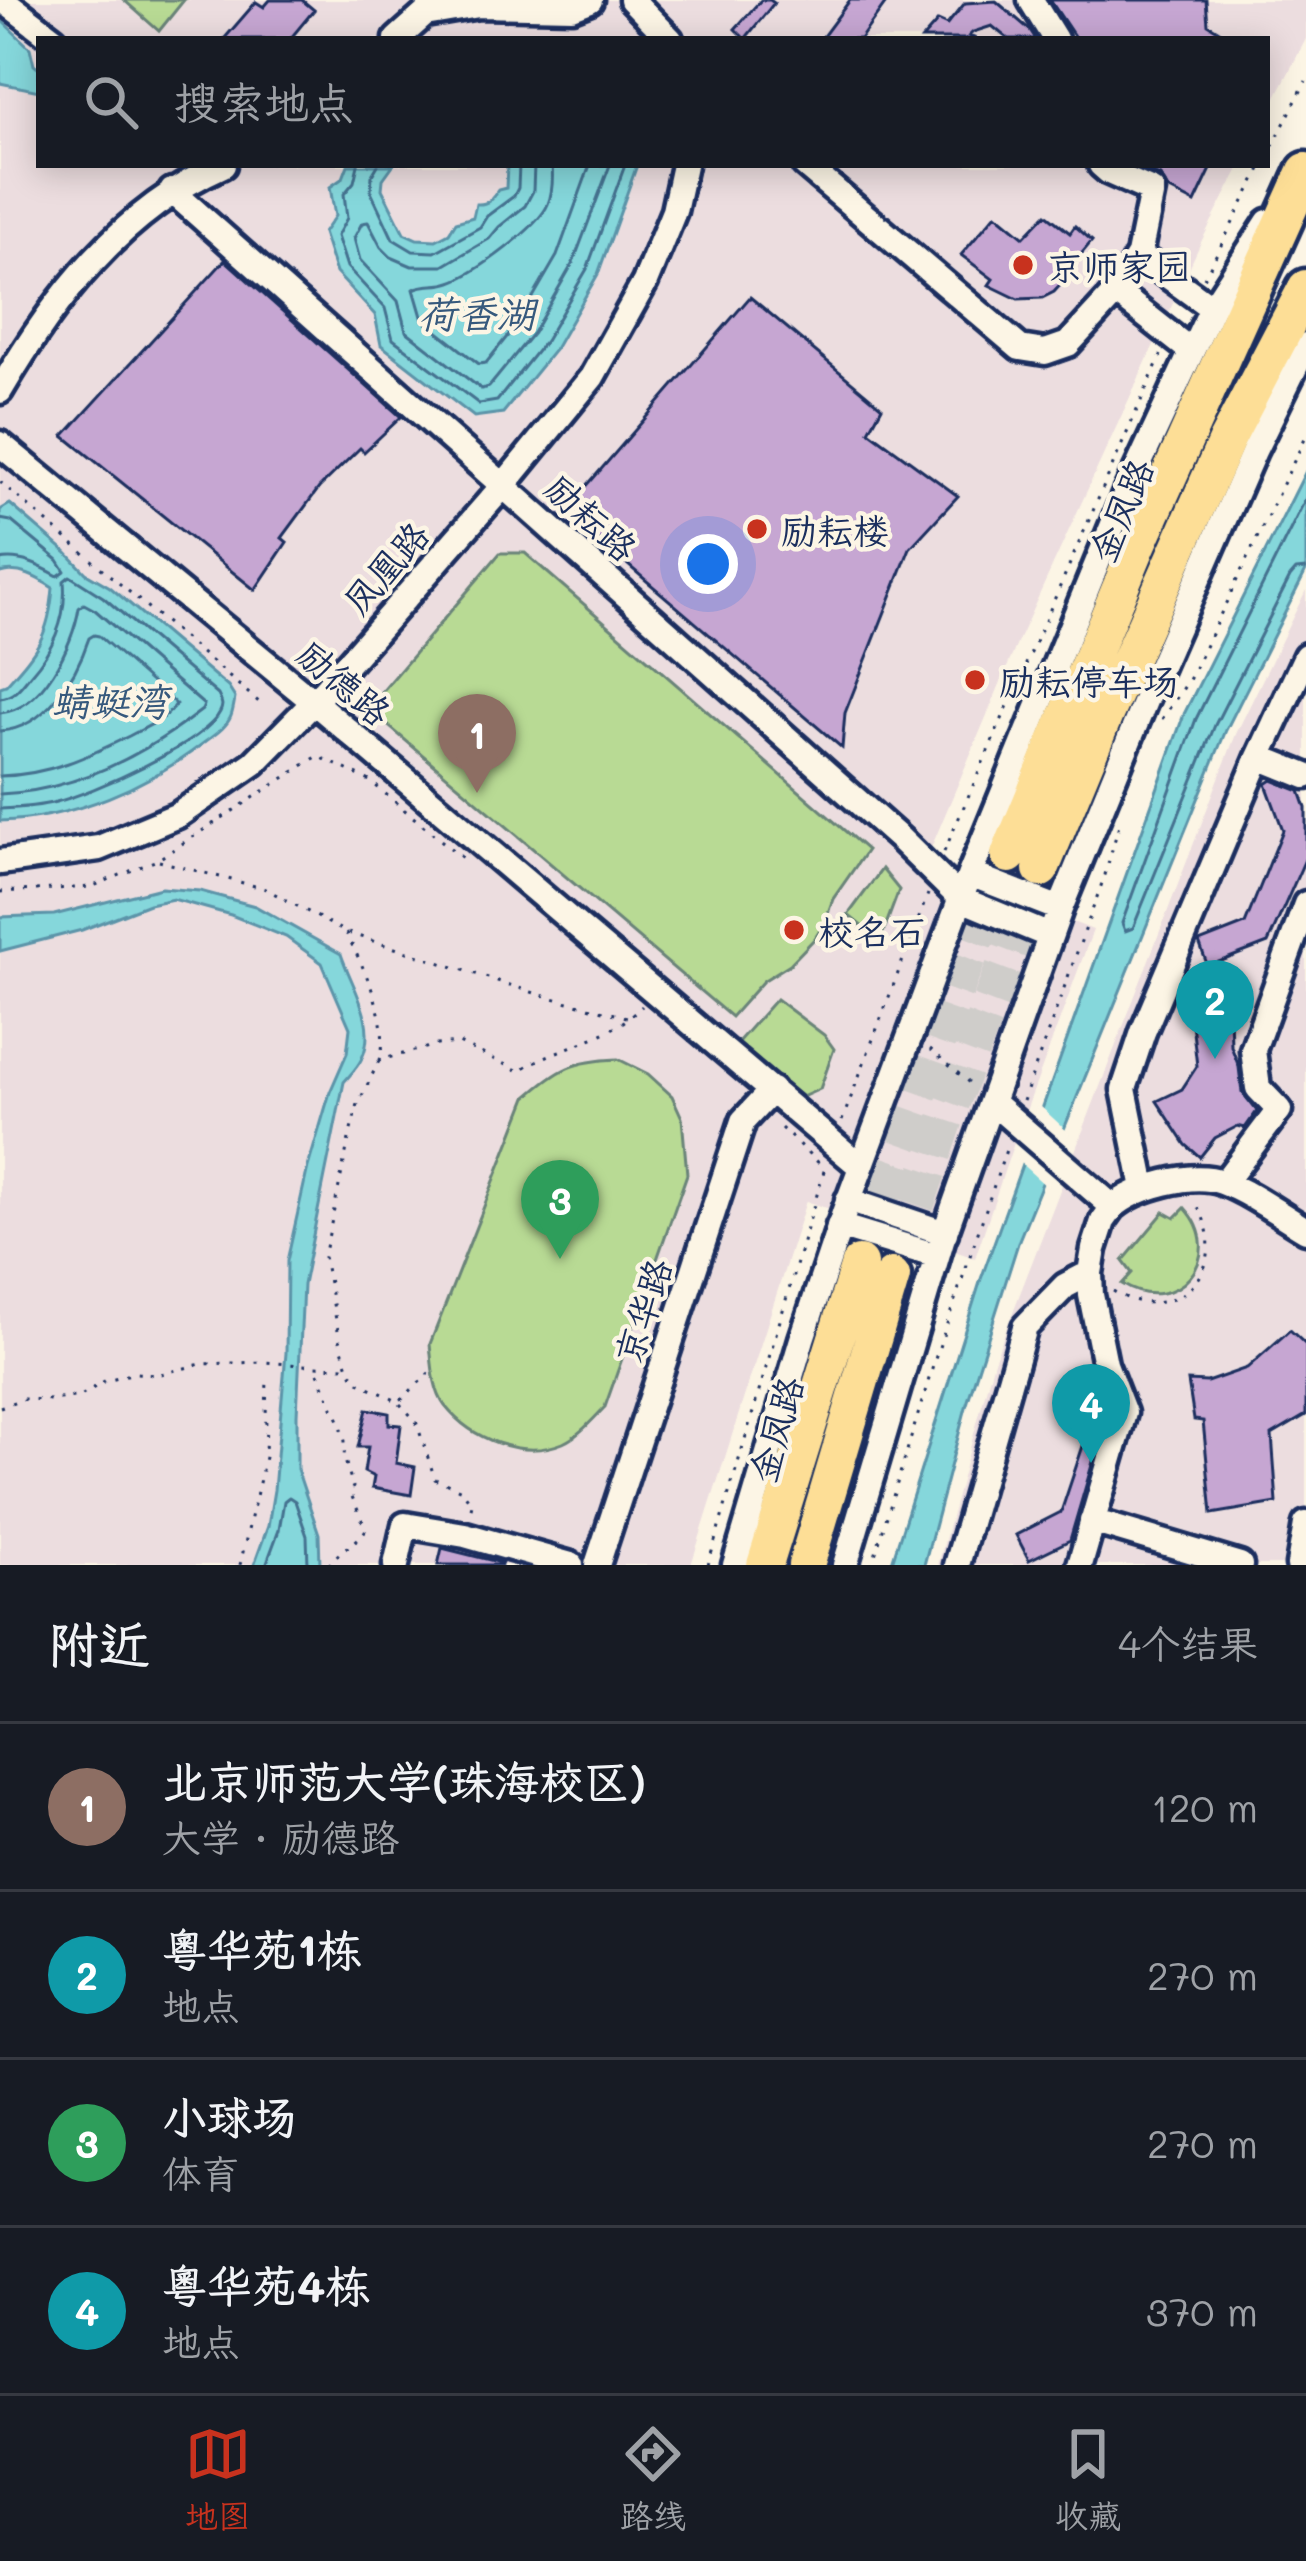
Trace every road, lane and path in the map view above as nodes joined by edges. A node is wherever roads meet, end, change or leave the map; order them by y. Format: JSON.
{"nodes":[{"id":1,"x":3,"y":0,"type":"edge"},
{"id":2,"x":590,"y":0,"type":"edge"},
{"id":3,"x":632,"y":0,"type":"edge"},
{"id":4,"x":1031,"y":0,"type":"edge"},
{"id":5,"x":50,"y":36,"type":"edge"},
{"id":6,"x":400,"y":36,"type":"edge"},
{"id":7,"x":667,"y":36,"type":"edge"},
{"id":8,"x":1053,"y":36,"type":"edge"},
{"id":9,"x":1306,"y":81,"type":"edge"},
{"id":10,"x":1270,"y":151,"type":"edge"},
{"id":11,"x":214,"y":168,"type":"edge"},
{"id":12,"x":683,"y":168,"type":"edge"},
{"id":13,"x":809,"y":168,"type":"edge"},
{"id":14,"x":1104,"y":168,"type":"edge"},
{"id":15,"x":1261,"y":168,"type":"edge"},
{"id":16,"x":1306,"y":168,"type":"edge"},
{"id":17,"x":172,"y":191,"type":"junction"},
{"id":18,"x":1139,"y":255,"type":"junction"},
{"id":19,"x":1210,"y":267,"type":"dead end"},
{"id":20,"x":1306,"y":288,"type":"edge"},
{"id":21,"x":1116,"y":292,"type":"junction"},
{"id":22,"x":1212,"y":308,"type":"junction"},
{"id":23,"x":1306,"y":344,"type":"edge"},
{"id":24,"x":1166,"y":345,"type":"dead end"},
{"id":25,"x":1191,"y":351,"type":"junction"},
{"id":26,"x":0,"y":391,"type":"edge"},
{"id":27,"x":1306,"y":436,"type":"edge"},
{"id":28,"x":0,"y":443,"type":"edge"},
{"id":29,"x":0,"y":482,"type":"edge"},
{"id":30,"x":503,"y":486,"type":"junction"},
{"id":31,"x":1306,"y":656,"type":"edge"},
{"id":32,"x":314,"y":702,"type":"junction"},
{"id":33,"x":260,"y":703,"type":"dead end"},
{"id":34,"x":1154,"y":731,"type":"dead end"},
{"id":35,"x":1259,"y":757,"type":"junction"},
{"id":36,"x":1306,"y":776,"type":"edge"},
{"id":37,"x":1123,"y":810,"type":"dead end"},
{"id":38,"x":157,"y":860,"type":"junction"},
{"id":39,"x":0,"y":862,"type":"edge"},
{"id":40,"x":479,"y":872,"type":"dead end"},
{"id":41,"x":936,"y":872,"type":"junction"},
{"id":42,"x":970,"y":874,"type":"junction"},
{"id":43,"x":0,"y":892,"type":"edge"},
{"id":44,"x":961,"y":899,"type":"junction"},
{"id":45,"x":1306,"y":904,"type":"edge"},
{"id":46,"x":1060,"y":909,"type":"junction"},
{"id":47,"x":345,"y":932,"type":"junction"},
{"id":48,"x":1050,"y":936,"type":"junction"},
{"id":49,"x":911,"y":1032,"type":"junction"},
{"id":50,"x":380,"y":1060,"type":"junction"},
{"id":51,"x":765,"y":1098,"type":"junction"},
{"id":52,"x":992,"y":1102,"type":"junction"},
{"id":53,"x":1018,"y":1125,"type":"junction"},
{"id":54,"x":834,"y":1144,"type":"junction"},
{"id":55,"x":860,"y":1166,"type":"junction"},
{"id":56,"x":824,"y":1168,"type":"junction"},
{"id":57,"x":1175,"y":1182,"type":"junction"},
{"id":58,"x":1224,"y":1183,"type":"junction"},
{"id":59,"x":1144,"y":1187,"type":"junction"},
{"id":60,"x":848,"y":1200,"type":"junction"},
{"id":61,"x":1113,"y":1207,"type":"junction"},
{"id":62,"x":839,"y":1226,"type":"junction"},
{"id":63,"x":1306,"y":1230,"type":"edge"},
{"id":64,"x":941,"y":1245,"type":"junction"},
{"id":65,"x":1090,"y":1273,"type":"junction"},
{"id":66,"x":315,"y":1366,"type":"junction"},
{"id":67,"x":348,"y":1367,"type":"junction"},
{"id":68,"x":432,"y":1370,"type":"dead end"},
{"id":69,"x":267,"y":1377,"type":"dead end"},
{"id":70,"x":399,"y":1402,"type":"junction"},
{"id":71,"x":0,"y":1407,"type":"edge"},
{"id":72,"x":1092,"y":1521,"type":"junction"},
{"id":73,"x":1306,"y":1525,"type":"edge"},
{"id":74,"x":465,"y":1535,"type":"junction"},
{"id":75,"x":240,"y":1565,"type":"edge"},
{"id":76,"x":329,"y":1565,"type":"edge"},
{"id":77,"x":396,"y":1565,"type":"edge"},
{"id":78,"x":572,"y":1565,"type":"edge"},
{"id":79,"x":597,"y":1565,"type":"edge"},
{"id":80,"x":708,"y":1565,"type":"edge"},
{"id":81,"x":735,"y":1565,"type":"edge"},
{"id":82,"x":765,"y":1565,"type":"edge"},
{"id":83,"x":806,"y":1565,"type":"edge"},
{"id":84,"x":845,"y":1565,"type":"edge"},
{"id":85,"x":872,"y":1565,"type":"edge"},
{"id":86,"x":957,"y":1565,"type":"edge"},
{"id":87,"x":1080,"y":1565,"type":"edge"},
{"id":88,"x":1240,"y":1565,"type":"edge"},
{"id":89,"x":1299,"y":1565,"type":"edge"}],
"edges":[{"from":1,"to":5,"type":"street"},
{"from":2,"to":6,"type":"street"},
{"from":3,"to":7,"type":"street"},
{"from":4,"to":8,"type":"street"},
{"from":9,"to":10,"type":"path"},
{"from":11,"to":17,"type":"street"},
{"from":12,"to":30,"type":"street","name":"凤凰路"},
{"from":13,"to":21,"type":"street"},
{"from":14,"to":18,"type":"street"},
{"from":15,"to":19,"type":"path"},
{"from":16,"to":20,"type":"highway","name":"金凤路"},
{"from":16,"to":22,"type":"street","name":"金凤路"},
{"from":17,"to":26,"type":"street"},
{"from":17,"to":30,"type":"street","name":"励耘路"},
{"from":18,"to":21,"type":"street"},
{"from":18,"to":22,"type":"street"},
{"from":21,"to":25,"type":"street"},
{"from":22,"to":25,"type":"street","name":"金凤路"},
{"from":23,"to":46,"type":"street"},
{"from":24,"to":41,"type":"path"},
{"from":25,"to":42,"type":"street","name":"金凤路"},
{"from":27,"to":34,"type":"path"},
{"from":28,"to":32,"type":"street","name":"励德路"},
{"from":29,"to":33,"type":"path"},
{"from":30,"to":32,"type":"street","name":"凤凰路"},
{"from":30,"to":41,"type":"street","name":"励耘路"},
{"from":31,"to":35,"type":"street"},
{"from":32,"to":39,"type":"street","name":"凤凰路"},
{"from":32,"to":51,"type":"street","name":"励德路"},
{"from":35,"to":36,"type":"street"},
{"from":35,"to":59,"type":"street"},
{"from":37,"to":53,"type":"path"},
{"from":38,"to":40,"type":"path"},
{"from":38,"to":43,"type":"path"},
{"from":38,"to":47,"type":"path"},
{"from":41,"to":44,"type":"street","name":"励耘路"},
{"from":41,"to":54,"type":"path"},
{"from":42,"to":44,"type":"street","name":"金凤路"},
{"from":42,"to":46,"type":"street"},
{"from":44,"to":48,"type":"street"},
{"from":44,"to":49,"type":"street","name":"金凤路"},
{"from":45,"to":58,"type":"street"},
{"from":46,"to":48,"type":"street"},
{"from":47,"to":50,"type":"path"},
{"from":47,"to":50,"type":"path"},
{"from":48,"to":52,"type":"street"},
{"from":49,"to":52,"type":"path"},
{"from":49,"to":55,"type":"street","name":"金凤路"},
{"from":50,"to":67,"type":"path"},
{"from":51,"to":54,"type":"street","name":"励德路"},
{"from":51,"to":56,"type":"path"},
{"from":51,"to":79,"type":"street","name":"京华路"},
{"from":52,"to":53,"type":"street"},
{"from":52,"to":64,"type":"street"},
{"from":53,"to":61,"type":"street"},
{"from":53,"to":85,"type":"path"},
{"from":54,"to":55,"type":"street","name":"励德路"},
{"from":54,"to":56,"type":"path"},
{"from":55,"to":60,"type":"street","name":"金凤路"},
{"from":56,"to":80,"type":"path"},
{"from":57,"to":58,"type":"street"},
{"from":57,"to":59,"type":"street"},
{"from":57,"to":65,"type":"path"},
{"from":58,"to":63,"type":"street"},
{"from":59,"to":61,"type":"street"},
{"from":60,"to":62,"type":"street","name":"金凤路"},
{"from":60,"to":64,"type":"street"},
{"from":61,"to":65,"type":"street"},
{"from":62,"to":64,"type":"street"},
{"from":62,"to":81,"type":"street","name":"金凤路"},
{"from":64,"to":84,"type":"street"},
{"from":65,"to":72,"type":"street"},
{"from":65,"to":86,"type":"street"},
{"from":66,"to":67,"type":"path"},
{"from":66,"to":71,"type":"path"},
{"from":66,"to":76,"type":"path"},
{"from":67,"to":70,"type":"path"},
{"from":68,"to":70,"type":"path"},
{"from":69,"to":75,"type":"path"},
{"from":70,"to":74,"type":"path"},
{"from":72,"to":87,"type":"street"},
{"from":72,"to":88,"type":"street"},
{"from":73,"to":89,"type":"street"},
{"from":74,"to":77,"type":"street"},
{"from":74,"to":78,"type":"street"},
{"from":82,"to":83,"type":"highway","name":"金凤路"}]}
